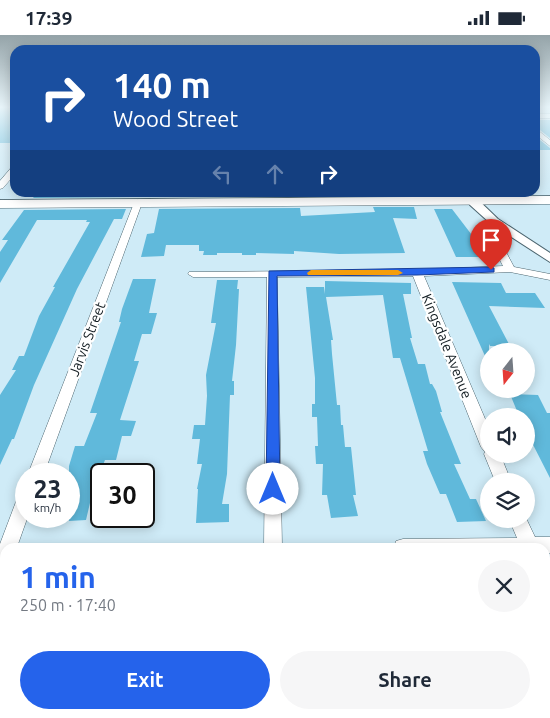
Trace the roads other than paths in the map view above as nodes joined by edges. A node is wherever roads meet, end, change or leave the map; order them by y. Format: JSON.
{"nodes":[{"id":1,"x":10,"y":175,"type":"edge"},
{"id":2,"x":0,"y":186,"type":"edge"},
{"id":3,"x":469,"y":197,"type":"edge"},
{"id":4,"x":550,"y":200,"type":"edge"},
{"id":5,"x":138,"y":203,"type":"junction"},
{"id":6,"x":0,"y":204,"type":"edge"},
{"id":7,"x":494,"y":221,"type":"junction"},
{"id":8,"x":550,"y":257,"type":"edge"},
{"id":9,"x":510,"y":269,"type":"junction"},
{"id":10,"x":272,"y":273,"type":"junction"},
{"id":11,"x":417,"y":273,"type":"junction"},
{"id":12,"x":193,"y":274,"type":"dead end"},
{"id":13,"x":550,"y":277,"type":"edge"},
{"id":14,"x":480,"y":425,"type":"edge"},
{"id":15,"x":40,"y":463,"type":"edge"},
{"id":16,"x":15,"y":528,"type":"edge"},
{"id":17,"x":522,"y":528,"type":"edge"},
{"id":18,"x":9,"y":543,"type":"edge"},
{"id":19,"x":273,"y":543,"type":"edge"},
{"id":20,"x":529,"y":543,"type":"edge"}],
"edges":[{"from":1,"to":2,"type":"street"},
{"from":3,"to":4,"type":"main road"},
{"from":3,"to":5,"type":"main road"},
{"from":3,"to":7,"type":"street"},
{"from":5,"to":6,"type":"main road"},
{"from":5,"to":15,"type":"street","name":"Jarvis Street"},
{"from":7,"to":8,"type":"street"},
{"from":7,"to":9,"type":"street"},
{"from":9,"to":11,"type":"street"},
{"from":9,"to":13,"type":"street"},
{"from":10,"to":11,"type":"street"},
{"from":10,"to":12,"type":"street"},
{"from":10,"to":19,"type":"street"},
{"from":11,"to":14,"type":"street","name":"Kingsdale Avenue"},
{"from":16,"to":18,"type":"street"},
{"from":17,"to":20,"type":"street"}]}
